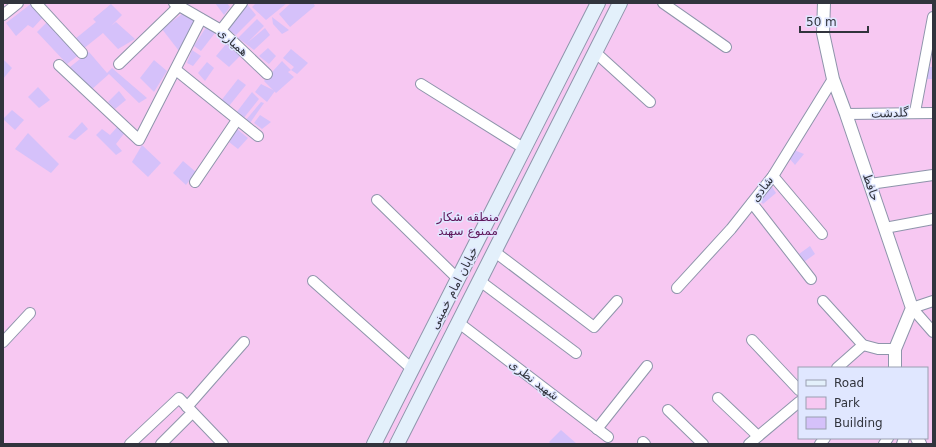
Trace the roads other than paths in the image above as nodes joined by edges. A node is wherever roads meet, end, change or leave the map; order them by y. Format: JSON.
{"nodes":[{"id":1,"x":18,"y":3,"type":"edge"},
{"id":2,"x":36,"y":3,"type":"edge"},
{"id":3,"x":242,"y":3,"type":"edge"},
{"id":4,"x":598,"y":3,"type":"edge"},
{"id":5,"x":620,"y":3,"type":"edge"},
{"id":6,"x":663,"y":3,"type":"edge"},
{"id":7,"x":824,"y":3,"type":"edge"},
{"id":8,"x":177,"y":4,"type":"edge"},
{"id":9,"x":3,"y":15,"type":"edge"},
{"id":10,"x":933,"y":17,"type":"edge"},
{"id":11,"x":201,"y":19,"type":"junction"},
{"id":12,"x":221,"y":30,"type":"junction"},
{"id":13,"x":726,"y":47,"type":"dead end"},
{"id":14,"x":595,"y":52,"type":"junction"},
{"id":15,"x":82,"y":53,"type":"dead end"},
{"id":16,"x":119,"y":64,"type":"dead end"},
{"id":17,"x":58,"y":65,"type":"dead end"},
{"id":18,"x":176,"y":70,"type":"junction"},
{"id":19,"x":267,"y":74,"type":"dead end"},
{"id":20,"x":833,"y":80,"type":"junction"},
{"id":21,"x":420,"y":84,"type":"dead end"},
{"id":22,"x":650,"y":102,"type":"dead end"},
{"id":23,"x":915,"y":112,"type":"junction"},
{"id":24,"x":933,"y":112,"type":"edge"},
{"id":25,"x":846,"y":114,"type":"junction"},
{"id":26,"x":237,"y":120,"type":"junction"},
{"id":27,"x":258,"y":136,"type":"dead end"},
{"id":28,"x":525,"y":148,"type":"junction"},
{"id":29,"x":933,"y":175,"type":"edge"},
{"id":30,"x":772,"y":176,"type":"junction"},
{"id":31,"x":195,"y":182,"type":"dead end"},
{"id":32,"x":870,"y":184,"type":"junction"},
{"id":33,"x":377,"y":200,"type":"dead end"},
{"id":34,"x":752,"y":203,"type":"junction"},
{"id":35,"x":933,"y":219,"type":"edge"},
{"id":36,"x":885,"y":228,"type":"junction"},
{"id":37,"x":822,"y":234,"type":"dead end"},
{"id":38,"x":495,"y":252,"type":"junction"},
{"id":39,"x":458,"y":279,"type":"junction"},
{"id":40,"x":811,"y":279,"type":"dead end"},
{"id":41,"x":313,"y":281,"type":"dead end"},
{"id":42,"x":480,"y":281,"type":"junction"},
{"id":43,"x":677,"y":288,"type":"dead end"},
{"id":44,"x":933,"y":300,"type":"edge"},
{"id":45,"x":617,"y":301,"type":"dead end"},
{"id":46,"x":823,"y":301,"type":"dead end"},
{"id":47,"x":912,"y":308,"type":"junction"},
{"id":48,"x":30,"y":314,"type":"dead end"},
{"id":49,"x":459,"y":323,"type":"junction"},
{"id":50,"x":933,"y":332,"type":"edge"},
{"id":51,"x":752,"y":340,"type":"dead end"},
{"id":52,"x":3,"y":342,"type":"edge"},
{"id":53,"x":244,"y":342,"type":"dead end"},
{"id":54,"x":863,"y":345,"type":"junction"},
{"id":55,"x":895,"y":349,"type":"junction"},
{"id":56,"x":576,"y":353,"type":"dead end"},
{"id":57,"x":647,"y":366,"type":"dead end"},
{"id":58,"x":838,"y":367,"type":"edge"},
{"id":59,"x":895,"y":367,"type":"edge"},
{"id":60,"x":412,"y":369,"type":"junction"},
{"id":61,"x":798,"y":389,"type":"edge"},
{"id":62,"x":718,"y":398,"type":"dead end"},
{"id":63,"x":798,"y":403,"type":"edge"},
{"id":64,"x":190,"y":410,"type":"junction"},
{"id":65,"x":668,"y":410,"type":"dead end"},
{"id":66,"x":597,"y":429,"type":"junction"},
{"id":67,"x":758,"y":436,"type":"junction"},
{"id":68,"x":608,"y":438,"type":"dead end"},
{"id":69,"x":130,"y":444,"type":"edge"},
{"id":70,"x":160,"y":444,"type":"edge"},
{"id":71,"x":223,"y":444,"type":"edge"},
{"id":72,"x":374,"y":444,"type":"edge"},
{"id":73,"x":397,"y":444,"type":"edge"},
{"id":74,"x":703,"y":444,"type":"edge"},
{"id":75,"x":749,"y":444,"type":"edge"}],
"edges":[{"from":1,"to":9,"type":"street"},
{"from":2,"to":15,"type":"street"},
{"from":3,"to":12,"type":"street"},
{"from":4,"to":28,"type":"main road","name":"خیابان امام خمینی"},
{"from":5,"to":14,"type":"main road","name":"خیابان امام خمینی"},
{"from":6,"to":13,"type":"street"},
{"from":7,"to":20,"type":"street","name":"حافظ"},
{"from":8,"to":11,"type":"street","name":"همیاری"},
{"from":8,"to":16,"type":"street"},
{"from":10,"to":23,"type":"street"},
{"from":11,"to":12,"type":"street","name":"همیاری"},
{"from":11,"to":18,"type":"street"},
{"from":12,"to":19,"type":"street","name":"همیاری"},
{"from":14,"to":22,"type":"street"},
{"from":14,"to":38,"type":"main road","name":"خیابان امام خمینی"},
{"from":17,"to":18,"type":"street"},
{"from":18,"to":26,"type":"street"},
{"from":20,"to":25,"type":"street","name":"حافظ"},
{"from":20,"to":30,"type":"street","name":"شادی"},
{"from":21,"to":28,"type":"street"},
{"from":23,"to":24,"type":"street","name":"گلدشت"},
{"from":23,"to":25,"type":"street","name":"گلدشت"},
{"from":25,"to":32,"type":"street","name":"حافظ"},
{"from":26,"to":27,"type":"street"},
{"from":26,"to":31,"type":"street"},
{"from":28,"to":39,"type":"main road","name":"خیابان امام خمینی"},
{"from":29,"to":32,"type":"street"},
{"from":30,"to":34,"type":"street","name":"شادی"},
{"from":30,"to":37,"type":"street"},
{"from":32,"to":36,"type":"street","name":"حافظ"},
{"from":33,"to":39,"type":"street"},
{"from":34,"to":40,"type":"street"},
{"from":34,"to":43,"type":"street","name":"شادی"},
{"from":35,"to":36,"type":"street"},
{"from":36,"to":47,"type":"street","name":"حافظ"},
{"from":38,"to":42,"type":"main road","name":"خیابان امام خمینی"},
{"from":38,"to":45,"type":"street"},
{"from":39,"to":60,"type":"main road","name":"خیابان امام خمینی"},
{"from":41,"to":60,"type":"street"},
{"from":42,"to":49,"type":"main road","name":"خیابان امام خمینی"},
{"from":42,"to":56,"type":"street"},
{"from":44,"to":47,"type":"street"},
{"from":46,"to":54,"type":"street"},
{"from":47,"to":50,"type":"street"},
{"from":47,"to":55,"type":"street"},
{"from":48,"to":52,"type":"street"},
{"from":49,"to":66,"type":"street","name":"شهید نظری"},
{"from":49,"to":73,"type":"main road","name":"خیابان امام خمینی"},
{"from":51,"to":61,"type":"street"},
{"from":53,"to":64,"type":"street"},
{"from":54,"to":55,"type":"street"},
{"from":54,"to":58,"type":"street"},
{"from":55,"to":59,"type":"street"},
{"from":57,"to":66,"type":"street"},
{"from":60,"to":72,"type":"main road","name":"خیابان امام خمینی"},
{"from":62,"to":67,"type":"street"},
{"from":63,"to":67,"type":"street"},
{"from":64,"to":69,"type":"street"},
{"from":64,"to":70,"type":"street"},
{"from":64,"to":71,"type":"street"},
{"from":65,"to":74,"type":"street"},
{"from":66,"to":68,"type":"street","name":"شهید نظری"},
{"from":67,"to":75,"type":"street"}]}
